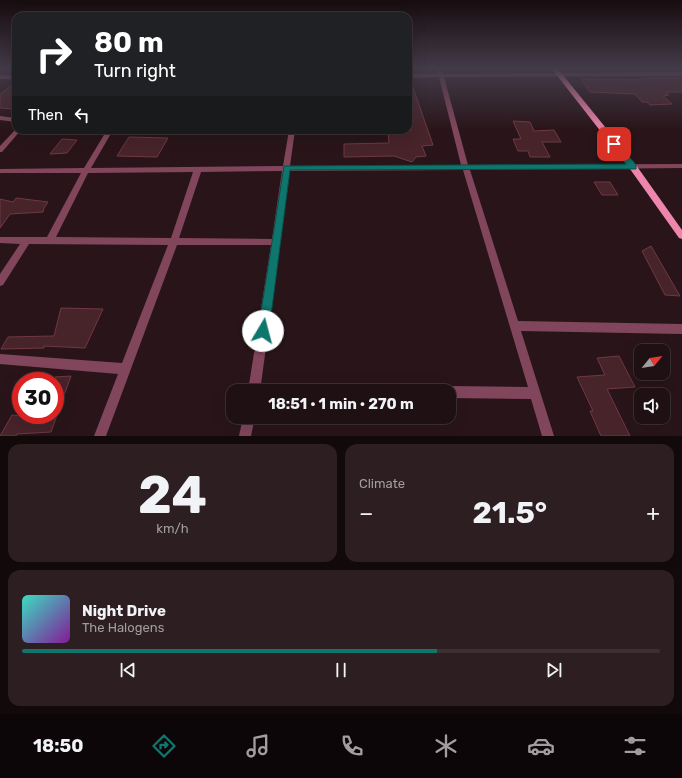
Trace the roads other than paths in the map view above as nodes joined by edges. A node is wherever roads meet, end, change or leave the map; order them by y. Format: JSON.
{"nodes":[{"id":1,"x":445,"y":89,"type":"edge"},
{"id":2,"x":572,"y":89,"type":"edge"},
{"id":3,"x":0,"y":118,"type":"edge"},
{"id":4,"x":12,"y":120,"type":"edge"},
{"id":5,"x":14,"y":134,"type":"edge"},
{"id":6,"x":108,"y":134,"type":"edge"},
{"id":7,"x":291,"y":134,"type":"edge"},
{"id":8,"x":0,"y":150,"type":"edge"},
{"id":9,"x":465,"y":166,"type":"junction"},
{"id":10,"x":682,"y":166,"type":"edge"},
{"id":11,"x":633,"y":167,"type":"junction"},
{"id":12,"x":287,"y":168,"type":"junction"},
{"id":13,"x":198,"y":169,"type":"junction"},
{"id":14,"x":0,"y":170,"type":"edge"},
{"id":15,"x":86,"y":170,"type":"junction"},
{"id":16,"x":682,"y":236,"type":"edge"},
{"id":17,"x":0,"y":240,"type":"edge"},
{"id":18,"x":27,"y":240,"type":"junction"},
{"id":19,"x":50,"y":240,"type":"junction"},
{"id":20,"x":174,"y":241,"type":"junction"},
{"id":21,"x":276,"y":242,"type":"junction"},
{"id":22,"x":0,"y":282,"type":"edge"},
{"id":23,"x":514,"y":326,"type":"junction"},
{"id":24,"x":682,"y":329,"type":"edge"},
{"id":25,"x":0,"y":359,"type":"edge"},
{"id":26,"x":126,"y":369,"type":"junction"},
{"id":27,"x":256,"y":384,"type":"edge"},
{"id":28,"x":456,"y":392,"type":"edge"},
{"id":29,"x":535,"y":393,"type":"junction"},
{"id":30,"x":248,"y":424,"type":"edge"},
{"id":31,"x":100,"y":436,"type":"edge"},
{"id":32,"x":246,"y":436,"type":"edge"},
{"id":33,"x":548,"y":436,"type":"edge"}],
"edges":[{"from":1,"to":9,"type":"street"},
{"from":2,"to":11,"type":"street"},
{"from":3,"to":4,"type":"street"},
{"from":5,"to":8,"type":"street"},
{"from":6,"to":15,"type":"street"},
{"from":7,"to":12,"type":"street"},
{"from":9,"to":11,"type":"street"},
{"from":9,"to":12,"type":"street"},
{"from":9,"to":23,"type":"street"},
{"from":10,"to":11,"type":"street"},
{"from":11,"to":16,"type":"street"},
{"from":12,"to":13,"type":"street"},
{"from":12,"to":21,"type":"street"},
{"from":13,"to":15,"type":"street"},
{"from":13,"to":20,"type":"street"},
{"from":14,"to":15,"type":"street"},
{"from":15,"to":19,"type":"street"},
{"from":17,"to":18,"type":"street"},
{"from":18,"to":19,"type":"street"},
{"from":18,"to":22,"type":"street"},
{"from":19,"to":20,"type":"street"},
{"from":20,"to":21,"type":"street"},
{"from":20,"to":26,"type":"street"},
{"from":21,"to":27,"type":"street"},
{"from":23,"to":24,"type":"street"},
{"from":23,"to":29,"type":"street"},
{"from":25,"to":26,"type":"street"},
{"from":26,"to":31,"type":"street"},
{"from":28,"to":29,"type":"street"},
{"from":29,"to":33,"type":"street"},
{"from":30,"to":32,"type":"street"}]}
